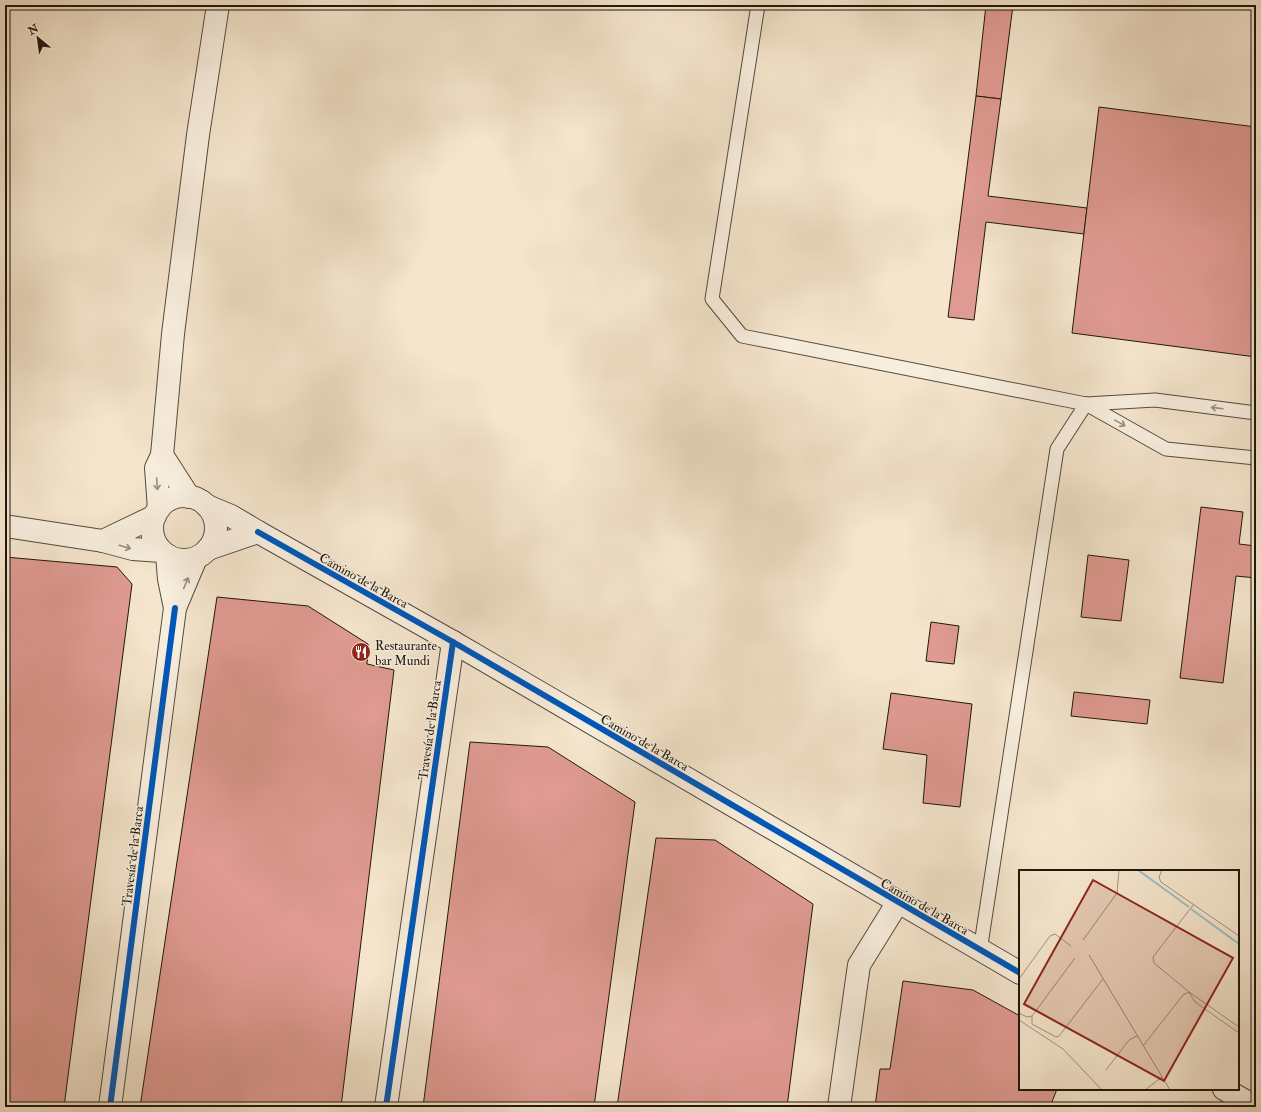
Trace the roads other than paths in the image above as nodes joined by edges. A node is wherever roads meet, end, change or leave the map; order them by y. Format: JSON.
{"nodes":[{"id":1,"x":218,"y":5,"type":"edge"},
{"id":2,"x":758,"y":5,"type":"edge"},
{"id":3,"x":1086,"y":404,"type":"junction"},
{"id":4,"x":1256,"y":413,"type":"edge"},
{"id":5,"x":162,"y":455,"type":"junction"},
{"id":6,"x":1256,"y":458,"type":"edge"},
{"id":7,"x":198,"y":501,"type":"junction"},
{"id":8,"x":157,"y":512,"type":"junction"},
{"id":9,"x":5,"y":526,"type":"edge"},
{"id":10,"x":258,"y":532,"type":"junction"},
{"id":11,"x":103,"y":541,"type":"junction"},
{"id":12,"x":164,"y":553,"type":"junction"},
{"id":13,"x":202,"y":553,"type":"junction"},
{"id":14,"x":175,"y":608,"type":"junction"},
{"id":15,"x":453,"y":642,"type":"junction"},
{"id":16,"x":898,"y":902,"type":"junction"},
{"id":17,"x":980,"y":951,"type":"junction"},
{"id":18,"x":1019,"y":972,"type":"edge"},
{"id":19,"x":1226,"y":1096,"type":"edge"},
{"id":20,"x":110,"y":1107,"type":"edge"},
{"id":21,"x":386,"y":1107,"type":"edge"},
{"id":22,"x":839,"y":1107,"type":"edge"},
{"id":23,"x":1256,"y":1107,"type":"edge"}],
"edges":[{"from":1,"to":5,"type":"street"},
{"from":2,"to":3,"type":"lane"},
{"from":4,"to":3,"type":"lane","one_way":true},
{"from":3,"to":6,"type":"lane","one_way":true},
{"from":3,"to":17,"type":"lane"},
{"from":5,"to":7,"type":"street"},
{"from":5,"to":8,"type":"street","one_way":true},
{"from":7,"to":8,"type":"street"},
{"from":7,"to":10,"type":"street","name":"Camino de la Barca"},
{"from":7,"to":13,"type":"street"},
{"from":8,"to":11,"type":"street"},
{"from":8,"to":12,"type":"street"},
{"from":9,"to":11,"type":"street"},
{"from":10,"to":13,"type":"street"},
{"from":10,"to":15,"type":"street","name":"Camino de la Barca"},
{"from":11,"to":12,"type":"street","one_way":true},
{"from":12,"to":13,"type":"street"},
{"from":12,"to":14,"type":"street"},
{"from":14,"to":13,"type":"street","one_way":true},
{"from":14,"to":20,"type":"street","name":"Travesía de la Barca"},
{"from":15,"to":16,"type":"street","name":"Camino de la Barca"},
{"from":15,"to":21,"type":"street","name":"Travesía de la Barca"},
{"from":16,"to":17,"type":"street","name":"Camino de la Barca"},
{"from":16,"to":22,"type":"street"},
{"from":17,"to":18,"type":"street","name":"Camino de la Barca"},
{"from":19,"to":23,"type":"street"}]}
